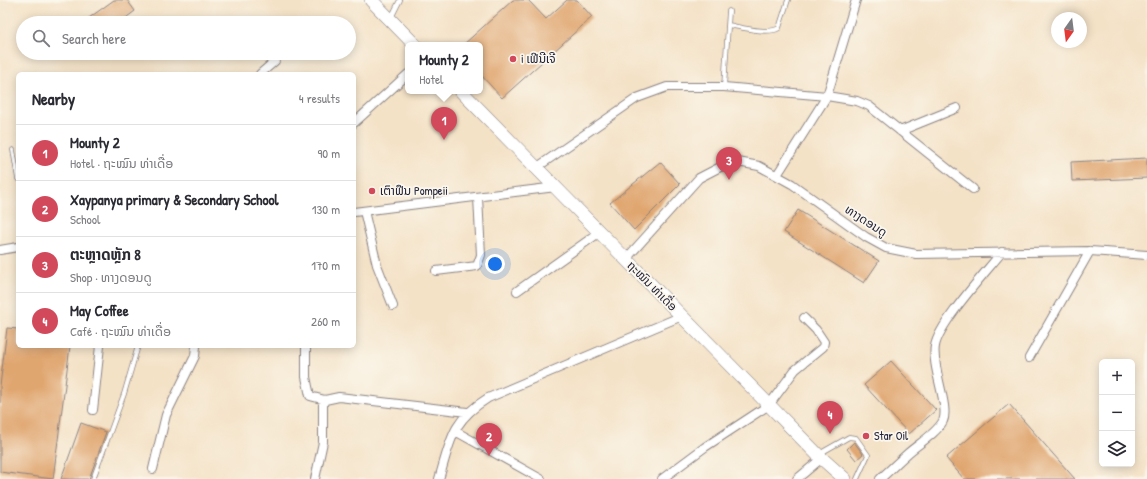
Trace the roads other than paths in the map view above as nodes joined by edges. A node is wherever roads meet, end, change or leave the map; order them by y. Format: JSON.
{"nodes":[{"id":1,"x":371,"y":0,"type":"edge"},
{"id":2,"x":400,"y":0,"type":"edge"},
{"id":3,"x":788,"y":0,"type":"edge"},
{"id":4,"x":856,"y":0,"type":"edge"},
{"id":5,"x":729,"y":11,"type":"dead end"},
{"id":6,"x":390,"y":20,"type":"junction"},
{"id":7,"x":728,"y":25,"type":"junction"},
{"id":8,"x":412,"y":42,"type":"edge"},
{"id":9,"x":275,"y":61,"type":"dead end"},
{"id":10,"x":262,"y":72,"type":"edge"},
{"id":11,"x":405,"y":77,"type":"edge"},
{"id":12,"x":724,"y":87,"type":"junction"},
{"id":13,"x":463,"y":94,"type":"edge"},
{"id":14,"x":827,"y":96,"type":"junction"},
{"id":15,"x":957,"y":108,"type":"dead end"},
{"id":16,"x":356,"y":120,"type":"edge"},
{"id":17,"x":900,"y":131,"type":"junction"},
{"id":18,"x":13,"y":150,"type":"dead end"},
{"id":19,"x":16,"y":167,"type":"edge"},
{"id":20,"x":536,"y":168,"type":"junction"},
{"id":21,"x":777,"y":176,"type":"junction"},
{"id":22,"x":556,"y":187,"type":"junction"},
{"id":23,"x":973,"y":189,"type":"dead end"},
{"id":24,"x":478,"y":197,"type":"junction"},
{"id":25,"x":364,"y":211,"type":"junction"},
{"id":26,"x":356,"y":212,"type":"edge"},
{"id":27,"x":600,"y":232,"type":"junction"},
{"id":28,"x":16,"y":247,"type":"edge"},
{"id":29,"x":0,"y":250,"type":"edge"},
{"id":30,"x":1090,"y":251,"type":"junction"},
{"id":31,"x":1002,"y":252,"type":"junction"},
{"id":32,"x":1147,"y":255,"type":"edge"},
{"id":33,"x":626,"y":259,"type":"junction"},
{"id":34,"x":436,"y":271,"type":"dead end"},
{"id":35,"x":518,"y":291,"type":"dead end"},
{"id":36,"x":393,"y":306,"type":"dead end"},
{"id":37,"x":682,"y":316,"type":"junction"},
{"id":38,"x":804,"y":318,"type":"dead end"},
{"id":39,"x":100,"y":348,"type":"edge"},
{"id":40,"x":137,"y":348,"type":"edge"},
{"id":41,"x":196,"y":348,"type":"edge"},
{"id":42,"x":306,"y":348,"type":"edge"},
{"id":43,"x":1029,"y":358,"type":"dead end"},
{"id":44,"x":325,"y":400,"type":"junction"},
{"id":45,"x":769,"y":405,"type":"junction"},
{"id":46,"x":93,"y":410,"type":"dead end"},
{"id":47,"x":468,"y":412,"type":"junction"},
{"id":48,"x":455,"y":431,"type":"junction"},
{"id":49,"x":820,"y":456,"type":"junction"},
{"id":50,"x":153,"y":469,"type":"dead end"},
{"id":51,"x":93,"y":479,"type":"edge"},
{"id":52,"x":314,"y":479,"type":"edge"},
{"id":53,"x":439,"y":479,"type":"edge"},
{"id":54,"x":541,"y":479,"type":"edge"},
{"id":55,"x":662,"y":479,"type":"edge"},
{"id":56,"x":797,"y":479,"type":"edge"},
{"id":57,"x":845,"y":479,"type":"edge"},
{"id":58,"x":857,"y":479,"type":"edge"},
{"id":59,"x":880,"y":479,"type":"edge"}],
"edges":[{"from":1,"to":6,"type":"main road"},
{"from":2,"to":6,"type":"lane"},
{"from":3,"to":7,"type":"lane"},
{"from":4,"to":14,"type":"street"},
{"from":5,"to":7,"type":"lane"},
{"from":6,"to":8,"type":"main road"},
{"from":7,"to":12,"type":"lane"},
{"from":9,"to":10,"type":"street"},
{"from":11,"to":16,"type":"street"},
{"from":12,"to":14,"type":"street"},
{"from":12,"to":20,"type":"street"},
{"from":13,"to":20,"type":"main road","name":"ຖະໝົນ ທ່າເດື່ອ"},
{"from":14,"to":17,"type":"street"},
{"from":14,"to":21,"type":"street"},
{"from":15,"to":17,"type":"street"},
{"from":17,"to":23,"type":"street"},
{"from":18,"to":19,"type":"lane"},
{"from":20,"to":22,"type":"main road","name":"ຖະໝົນ ທ່າເດື່ອ"},
{"from":21,"to":31,"type":"street","name":"ທາງດອນດູ"},
{"from":21,"to":33,"type":"street","name":"ທາງດອນດູ"},
{"from":22,"to":24,"type":"street"},
{"from":22,"to":27,"type":"main road","name":"ຖະໝົນ ທ່າເດື່ອ"},
{"from":24,"to":25,"type":"street"},
{"from":24,"to":34,"type":"street"},
{"from":25,"to":26,"type":"street"},
{"from":25,"to":36,"type":"street"},
{"from":27,"to":33,"type":"main road","name":"ຖະໝົນ ທ່າເດື່ອ"},
{"from":27,"to":35,"type":"street"},
{"from":28,"to":29,"type":"street"},
{"from":30,"to":31,"type":"street","name":"ທາງດອນດູ"},
{"from":30,"to":32,"type":"street","name":"ທາງດອນດູ"},
{"from":30,"to":43,"type":"street"},
{"from":31,"to":59,"type":"street"},
{"from":33,"to":37,"type":"main road","name":"ຖະໝົນ ທ່າເດື່ອ"},
{"from":37,"to":45,"type":"main road","name":"ຖະໝົນ ທ່າເດື່ອ"},
{"from":37,"to":47,"type":"street"},
{"from":38,"to":45,"type":"street"},
{"from":39,"to":46,"type":"street"},
{"from":40,"to":51,"type":"lane"},
{"from":41,"to":50,"type":"street"},
{"from":42,"to":44,"type":"street"},
{"from":44,"to":47,"type":"street"},
{"from":44,"to":52,"type":"street"},
{"from":45,"to":49,"type":"main road","name":"ຖະໝົນ ທ່າເດື່ອ"},
{"from":45,"to":55,"type":"street"},
{"from":47,"to":48,"type":"street"},
{"from":48,"to":53,"type":"street"},
{"from":48,"to":54,"type":"street"},
{"from":49,"to":56,"type":"street"},
{"from":49,"to":57,"type":"main road","name":"ຖະໝົນ ທ່າເດື່ອ"},
{"from":49,"to":58,"type":"lane"}]}
